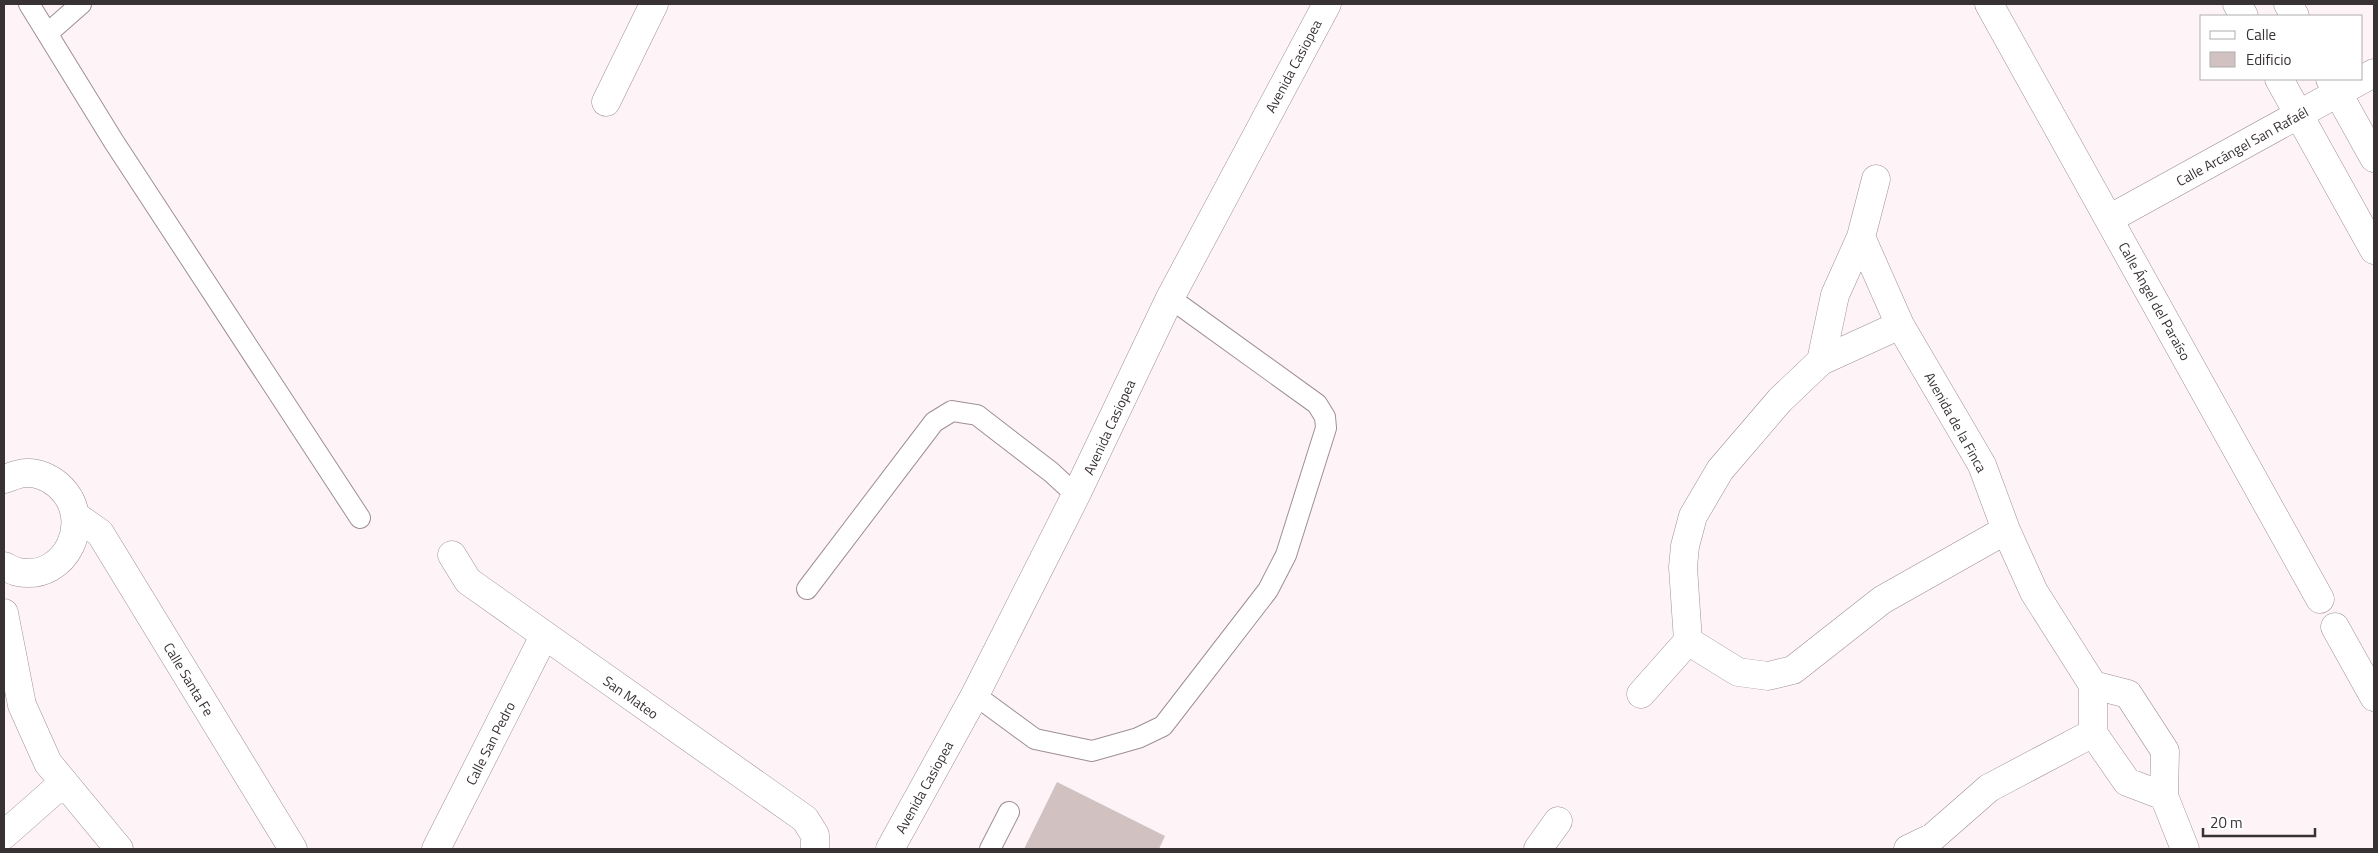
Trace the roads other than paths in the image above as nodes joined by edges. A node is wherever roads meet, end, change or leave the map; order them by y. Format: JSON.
{"nodes":[{"id":1,"x":29,"y":4,"type":"edge"},
{"id":2,"x":81,"y":4,"type":"edge"},
{"id":3,"x":654,"y":4,"type":"edge"},
{"id":4,"x":1327,"y":4,"type":"edge"},
{"id":5,"x":1990,"y":4,"type":"edge"},
{"id":6,"x":2237,"y":4,"type":"edge"},
{"id":7,"x":2288,"y":4,"type":"edge"},
{"id":8,"x":2243,"y":15,"type":"edge"},
{"id":9,"x":2294,"y":15,"type":"edge"},
{"id":10,"x":48,"y":33,"type":"junction"},
{"id":11,"x":2280,"y":80,"type":"edge"},
{"id":12,"x":2352,"y":80,"type":"edge"},
{"id":13,"x":2334,"y":86,"type":"edge"},
{"id":14,"x":606,"y":102,"type":"dead end"},
{"id":15,"x":2299,"y":115,"type":"junction"},
{"id":16,"x":2374,"y":158,"type":"edge"},
{"id":17,"x":1876,"y":180,"type":"dead end"},
{"id":18,"x":2109,"y":219,"type":"junction"},
{"id":19,"x":1861,"y":238,"type":"junction"},
{"id":20,"x":2374,"y":250,"type":"edge"},
{"id":21,"x":1170,"y":298,"type":"junction"},
{"id":22,"x":1900,"y":325,"type":"junction"},
{"id":23,"x":1821,"y":361,"type":"junction"},
{"id":24,"x":4,"y":479,"type":"edge"},
{"id":25,"x":1076,"y":495,"type":"junction"},
{"id":26,"x":76,"y":516,"type":"junction"},
{"id":27,"x":360,"y":518,"type":"dead end"},
{"id":28,"x":2006,"y":530,"type":"junction"},
{"id":29,"x":452,"y":555,"type":"dead end"},
{"id":30,"x":4,"y":566,"type":"edge"},
{"id":31,"x":807,"y":589,"type":"dead end"},
{"id":32,"x":2320,"y":599,"type":"dead end"},
{"id":33,"x":4,"y":613,"type":"edge"},
{"id":34,"x":2335,"y":627,"type":"dead end"},
{"id":35,"x":544,"y":636,"type":"junction"},
{"id":36,"x":1688,"y":641,"type":"junction"},
{"id":37,"x":2093,"y":685,"type":"junction"},
{"id":38,"x":1642,"y":694,"type":"dead end"},
{"id":39,"x":975,"y":695,"type":"junction"},
{"id":40,"x":2374,"y":697,"type":"edge"},
{"id":41,"x":2093,"y":733,"type":"junction"},
{"id":42,"x":64,"y":782,"type":"junction"},
{"id":43,"x":2164,"y":796,"type":"junction"},
{"id":44,"x":1009,"y":812,"type":"dead end"},
{"id":45,"x":1558,"y":821,"type":"dead end"},
{"id":46,"x":4,"y":835,"type":"edge"},
{"id":47,"x":815,"y":842,"type":"edge"},
{"id":48,"x":119,"y":849,"type":"edge"},
{"id":49,"x":292,"y":849,"type":"edge"},
{"id":50,"x":436,"y":849,"type":"edge"},
{"id":51,"x":890,"y":849,"type":"edge"},
{"id":52,"x":990,"y":849,"type":"edge"},
{"id":53,"x":1538,"y":849,"type":"edge"},
{"id":54,"x":1908,"y":849,"type":"edge"},
{"id":55,"x":2185,"y":849,"type":"edge"}],
"edges":[{"from":1,"to":10,"type":"lane"},
{"from":2,"to":10,"type":"lane"},
{"from":3,"to":14,"type":"street"},
{"from":4,"to":21,"type":"street","name":"Avenida Casiopea"},
{"from":5,"to":18,"type":"street","name":"Calle Ángel del Paraíso"},
{"from":6,"to":8,"type":"street"},
{"from":7,"to":9,"type":"street"},
{"from":10,"to":27,"type":"lane"},
{"from":11,"to":15,"type":"street"},
{"from":12,"to":13,"type":"street","name":"Calle Arcángel San Rafaél"},
{"from":13,"to":15,"type":"street","name":"Calle Arcángel San Rafaél"},
{"from":13,"to":16,"type":"street"},
{"from":15,"to":18,"type":"street","name":"Calle Arcángel San Rafaél"},
{"from":15,"to":20,"type":"street"},
{"from":17,"to":19,"type":"street"},
{"from":18,"to":32,"type":"street","name":"Calle Ángel del Paraíso"},
{"from":19,"to":22,"type":"street","name":"Avenida de la Finca"},
{"from":19,"to":23,"type":"street"},
{"from":21,"to":25,"type":"street","name":"Avenida Casiopea"},
{"from":21,"to":39,"type":"lane"},
{"from":22,"to":23,"type":"street"},
{"from":22,"to":28,"type":"street","name":"Avenida de la Finca"},
{"from":23,"to":36,"type":"street"},
{"from":24,"to":26,"type":"street"},
{"from":25,"to":31,"type":"lane"},
{"from":25,"to":39,"type":"street","name":"Avenida Casiopea"},
{"from":26,"to":30,"type":"street"},
{"from":26,"to":49,"type":"street","name":"Calle Santa Fe"},
{"from":28,"to":36,"type":"street"},
{"from":28,"to":37,"type":"street","name":"Avenida de la Finca"},
{"from":29,"to":35,"type":"street","name":"San Mateo"},
{"from":33,"to":42,"type":"street"},
{"from":34,"to":40,"type":"street"},
{"from":35,"to":47,"type":"street","name":"San Mateo"},
{"from":35,"to":50,"type":"street","name":"Calle San Pedro"},
{"from":36,"to":38,"type":"street"},
{"from":37,"to":41,"type":"street"},
{"from":37,"to":43,"type":"street"},
{"from":39,"to":51,"type":"street","name":"Avenida Casiopea"},
{"from":41,"to":43,"type":"street"},
{"from":41,"to":54,"type":"street"},
{"from":42,"to":46,"type":"street"},
{"from":42,"to":48,"type":"street"},
{"from":43,"to":55,"type":"street"},
{"from":44,"to":52,"type":"lane"},
{"from":45,"to":53,"type":"street"}]}
